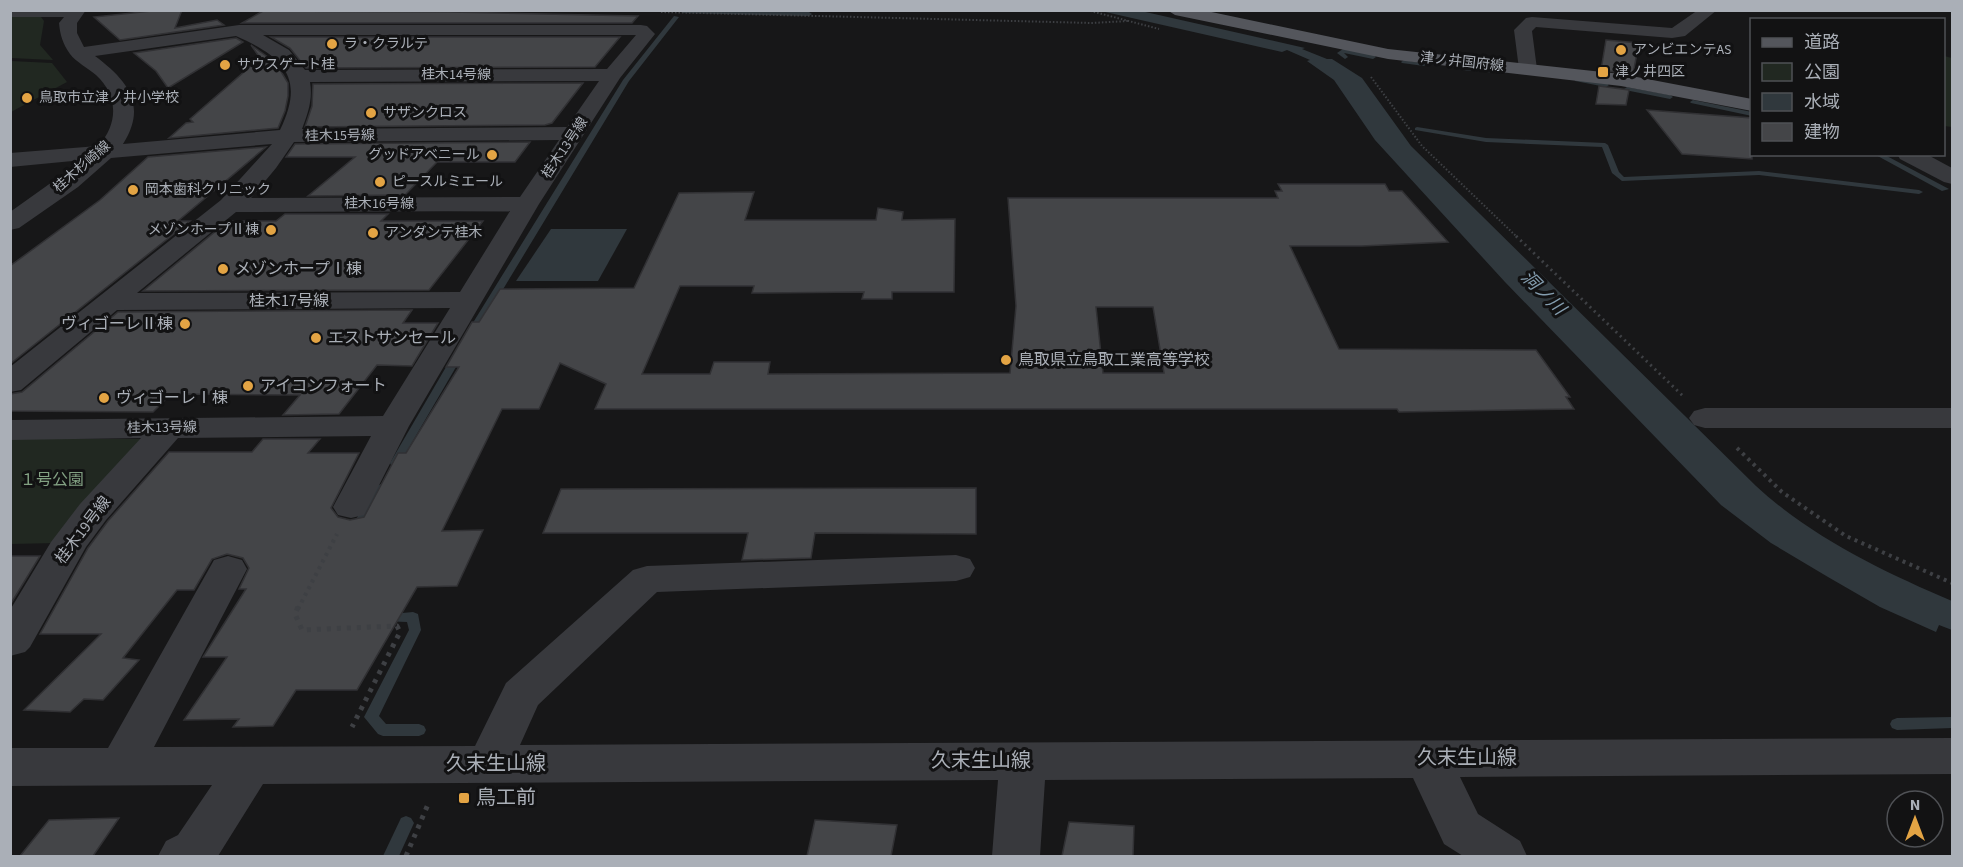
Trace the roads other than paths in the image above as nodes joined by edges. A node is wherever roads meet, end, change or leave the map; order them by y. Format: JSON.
{"nodes":[{"id":1,"x":220,"y":10,"type":"edge"},
{"id":2,"x":1175,"y":10,"type":"edge"},
{"id":3,"x":1551,"y":10,"type":"edge"},
{"id":4,"x":1709,"y":10,"type":"edge"},
{"id":5,"x":77,"y":11,"type":"edge"},
{"id":6,"x":10,"y":12,"type":"edge"},
{"id":7,"x":1532,"y":22,"type":"junction"},
{"id":8,"x":239,"y":30,"type":"junction"},
{"id":9,"x":79,"y":52,"type":"junction"},
{"id":10,"x":1528,"y":69,"type":"junction"},
{"id":11,"x":612,"y":75,"type":"junction"},
{"id":12,"x":299,"y":76,"type":"junction"},
{"id":13,"x":1750,"y":105,"type":"edge"},
{"id":14,"x":574,"y":133,"type":"junction"},
{"id":15,"x":287,"y":136,"type":"junction"},
{"id":16,"x":106,"y":151,"type":"junction"},
{"id":17,"x":1912,"y":156,"type":"edge"},
{"id":18,"x":10,"y":160,"type":"edge"},
{"id":19,"x":1953,"y":177,"type":"edge"},
{"id":20,"x":230,"y":204,"type":"junction"},
{"id":21,"x":527,"y":204,"type":"junction"},
{"id":22,"x":10,"y":223,"type":"edge"},
{"id":23,"x":468,"y":300,"type":"junction"},
{"id":24,"x":111,"y":302,"type":"junction"},
{"id":25,"x":10,"y":383,"type":"edge"},
{"id":26,"x":1705,"y":418,"type":"road end"},
{"id":27,"x":1953,"y":418,"type":"edge"},
{"id":28,"x":393,"y":426,"type":"junction"},
{"id":29,"x":169,"y":428,"type":"junction"},
{"id":30,"x":10,"y":430,"type":"edge"},
{"id":31,"x":351,"y":507,"type":"road end"},
{"id":32,"x":956,"y":568,"type":"dead end"},
{"id":33,"x":228,"y":569,"type":"dead end"},
{"id":34,"x":10,"y":641,"type":"edge"},
{"id":35,"x":1953,"y":756,"type":"edge"},
{"id":36,"x":1427,"y":758,"type":"junction"},
{"id":37,"x":1023,"y":761,"type":"junction"},
{"id":38,"x":489,"y":764,"type":"junction"},
{"id":39,"x":251,"y":765,"type":"junction"},
{"id":40,"x":10,"y":766,"type":"edge"},
{"id":41,"x":121,"y":766,"type":"junction"},
{"id":42,"x":183,"y":856,"type":"edge"},
{"id":43,"x":1016,"y":856,"type":"edge"},
{"id":44,"x":1503,"y":856,"type":"edge"}],
"edges":[{"from":1,"to":8,"type":"street"},
{"from":2,"to":10,"type":"main road","name":"津ノ井国府線"},
{"from":3,"to":7,"type":"street"},
{"from":4,"to":7,"type":"street"},
{"from":5,"to":6,"type":"street"},
{"from":5,"to":9,"type":"street","name":"桂木杉崎線"},
{"from":7,"to":10,"type":"street"},
{"from":8,"to":9,"type":"street","name":"桂木13号線"},
{"from":8,"to":11,"type":"street","name":"桂木13号線"},
{"from":8,"to":12,"type":"street"},
{"from":9,"to":16,"type":"street","name":"桂木杉崎線"},
{"from":10,"to":13,"type":"main road","name":"津ノ井国府線"},
{"from":11,"to":12,"type":"street","name":"桂木14号線"},
{"from":11,"to":14,"type":"street","name":"桂木13号線"},
{"from":12,"to":15,"type":"street"},
{"from":14,"to":15,"type":"street","name":"桂木15号線"},
{"from":14,"to":21,"type":"street","name":"桂木13号線"},
{"from":15,"to":16,"type":"street","name":"桂木15号線"},
{"from":15,"to":20,"type":"street"},
{"from":16,"to":18,"type":"street","name":"桂木15号線"},
{"from":16,"to":22,"type":"street","name":"桂木杉崎線"},
{"from":17,"to":19,"type":"street"},
{"from":20,"to":21,"type":"street","name":"桂木16号線"},
{"from":20,"to":24,"type":"street"},
{"from":21,"to":23,"type":"street","name":"桂木13号線"},
{"from":23,"to":24,"type":"street","name":"桂木17号線"},
{"from":23,"to":28,"type":"street","name":"桂木13号線"},
{"from":24,"to":25,"type":"street"},
{"from":26,"to":27,"type":"street"},
{"from":28,"to":29,"type":"street","name":"桂木13号線"},
{"from":28,"to":31,"type":"street"},
{"from":29,"to":30,"type":"street","name":"桂木13号線"},
{"from":29,"to":34,"type":"street","name":"桂木19号線"},
{"from":32,"to":38,"type":"street"},
{"from":33,"to":41,"type":"street"},
{"from":35,"to":36,"type":"street","name":"久末生山線"},
{"from":36,"to":37,"type":"street","name":"久末生山線"},
{"from":36,"to":44,"type":"street"},
{"from":37,"to":38,"type":"street","name":"久末生山線"},
{"from":37,"to":43,"type":"street"},
{"from":38,"to":39,"type":"street","name":"久末生山線"},
{"from":39,"to":41,"type":"street","name":"久末生山線"},
{"from":39,"to":42,"type":"street"},
{"from":40,"to":41,"type":"street","name":"久末生山線"}]}
